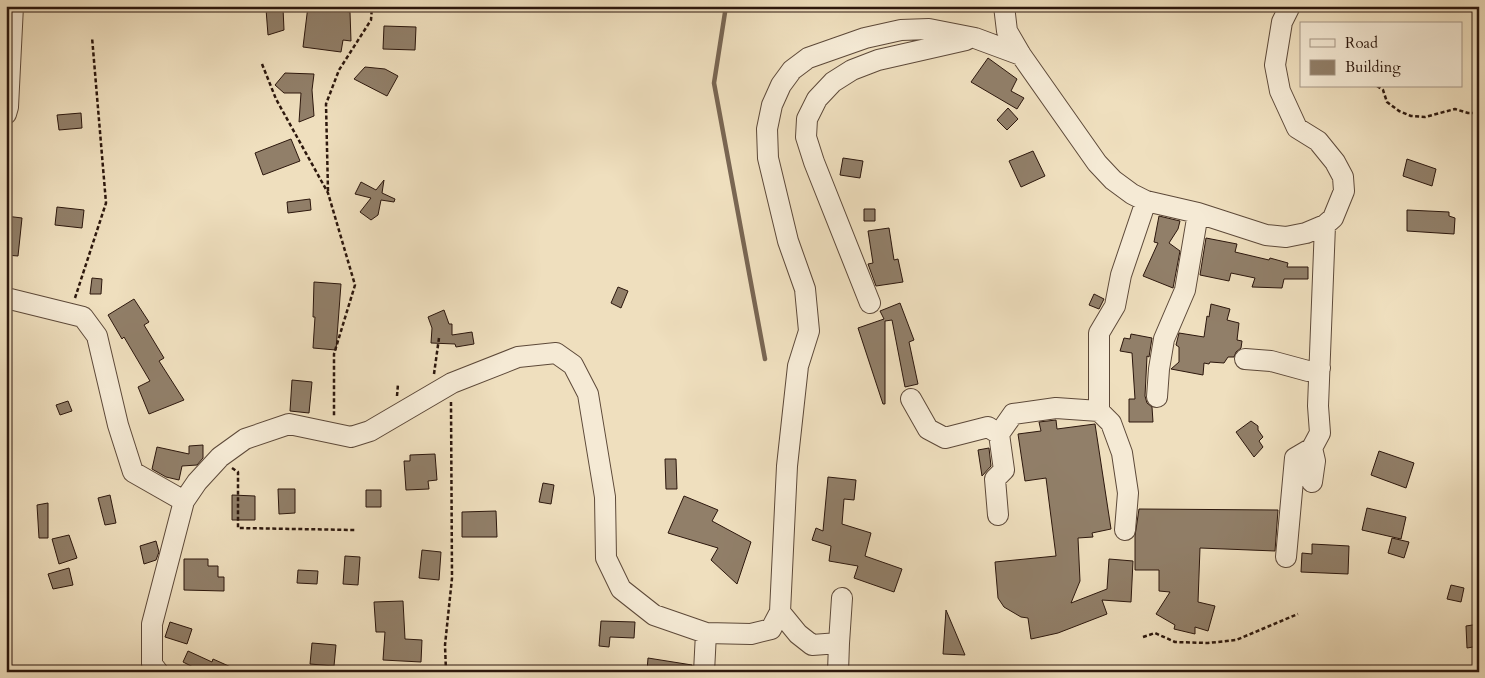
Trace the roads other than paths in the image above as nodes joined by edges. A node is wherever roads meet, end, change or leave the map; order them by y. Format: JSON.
{"nodes":[{"id":1,"x":13,"y":6,"type":"edge"},
{"id":2,"x":1004,"y":6,"type":"edge"},
{"id":3,"x":1290,"y":6,"type":"edge"},
{"id":4,"x":975,"y":38,"type":"junction"},
{"id":5,"x":1020,"y":55,"type":"junction"},
{"id":6,"x":6,"y":114,"type":"edge"},
{"id":7,"x":1146,"y":201,"type":"junction"},
{"id":8,"x":1198,"y":213,"type":"junction"},
{"id":9,"x":1325,"y":225,"type":"junction"},
{"id":10,"x":6,"y":298,"type":"edge"},
{"id":11,"x":870,"y":302,"type":"dead end"},
{"id":12,"x":1245,"y":359,"type":"dead end"},
{"id":13,"x":1320,"y":368,"type":"junction"},
{"id":14,"x":1157,"y":397,"type":"dead end"},
{"id":15,"x":910,"y":400,"type":"dead end"},
{"id":16,"x":1099,"y":412,"type":"junction"},
{"id":17,"x":998,"y":434,"type":"junction"},
{"id":18,"x":1312,"y":448,"type":"junction"},
{"id":19,"x":1312,"y":482,"type":"dead end"},
{"id":20,"x":184,"y":501,"type":"junction"},
{"id":21,"x":998,"y":515,"type":"dead end"},
{"id":22,"x":1125,"y":530,"type":"dead end"},
{"id":23,"x":1286,"y":557,"type":"dead end"},
{"id":24,"x":842,"y":598,"type":"dead end"},
{"id":25,"x":780,"y":612,"type":"junction"},
{"id":26,"x":706,"y":633,"type":"junction"},
{"id":27,"x":839,"y":644,"type":"junction"},
{"id":28,"x":158,"y":672,"type":"edge"},
{"id":29,"x":704,"y":672,"type":"edge"},
{"id":30,"x":838,"y":672,"type":"edge"}],
"edges":[{"from":1,"to":6,"type":"street"},
{"from":2,"to":5,"type":"street"},
{"from":3,"to":9,"type":"street"},
{"from":4,"to":5,"type":"street"},
{"from":4,"to":11,"type":"street"},
{"from":4,"to":25,"type":"street"},
{"from":5,"to":7,"type":"street"},
{"from":7,"to":8,"type":"street"},
{"from":7,"to":16,"type":"street"},
{"from":8,"to":9,"type":"street"},
{"from":8,"to":14,"type":"street"},
{"from":9,"to":13,"type":"street"},
{"from":10,"to":20,"type":"street"},
{"from":12,"to":13,"type":"street"},
{"from":13,"to":18,"type":"street"},
{"from":15,"to":17,"type":"street"},
{"from":16,"to":17,"type":"street"},
{"from":16,"to":22,"type":"street"},
{"from":17,"to":21,"type":"street"},
{"from":18,"to":19,"type":"street"},
{"from":18,"to":23,"type":"street"},
{"from":20,"to":26,"type":"street"},
{"from":20,"to":28,"type":"street"},
{"from":24,"to":27,"type":"street"},
{"from":25,"to":26,"type":"street"},
{"from":25,"to":27,"type":"street"},
{"from":26,"to":29,"type":"street"},
{"from":27,"to":30,"type":"street"}]}
